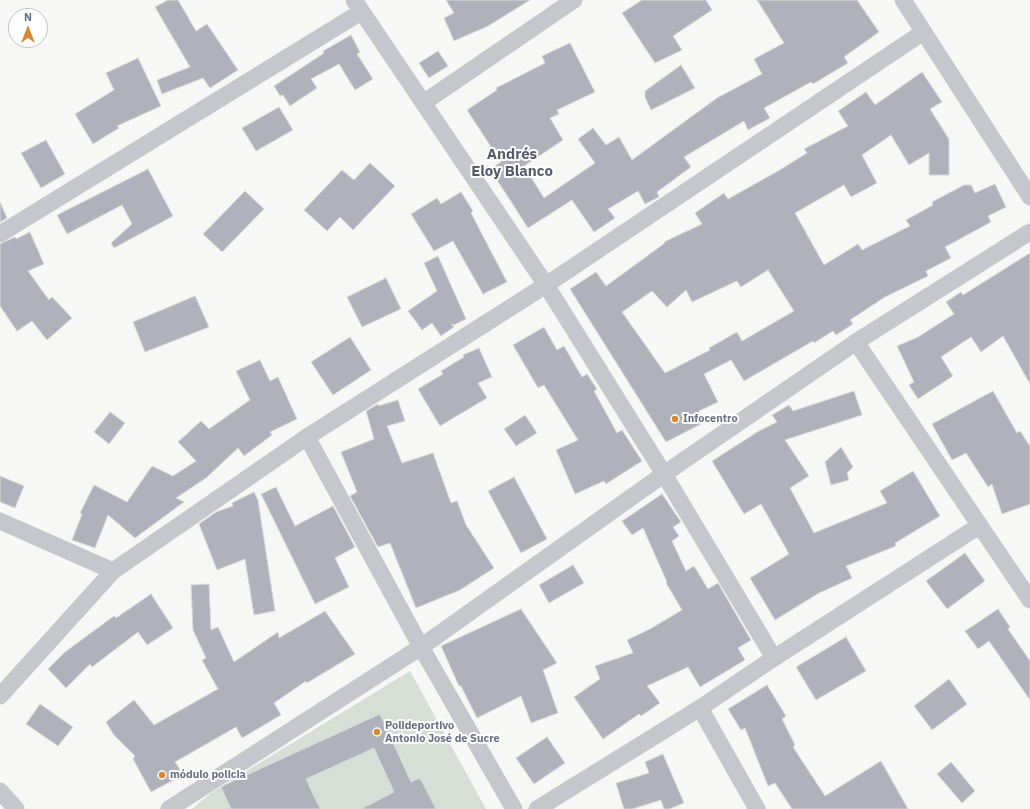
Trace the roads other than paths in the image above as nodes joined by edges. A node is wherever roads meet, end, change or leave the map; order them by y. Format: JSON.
{"nodes":[{"id":1,"x":574,"y":0,"type":"edge"},
{"id":2,"x":903,"y":0,"type":"edge"},
{"id":3,"x":358,"y":6,"type":"edge"},
{"id":4,"x":922,"y":32,"type":"junction"},
{"id":5,"x":423,"y":103,"type":"junction"},
{"id":6,"x":1030,"y":198,"type":"edge"},
{"id":7,"x":1030,"y":232,"type":"edge"},
{"id":8,"x":0,"y":234,"type":"edge"},
{"id":9,"x":546,"y":284,"type":"junction"},
{"id":10,"x":856,"y":342,"type":"junction"},
{"id":11,"x":307,"y":437,"type":"junction"},
{"id":12,"x":664,"y":474,"type":"junction"},
{"id":13,"x":0,"y":521,"type":"edge"},
{"id":14,"x":979,"y":526,"type":"junction"},
{"id":15,"x":113,"y":571,"type":"junction"},
{"id":16,"x":1030,"y":600,"type":"edge"},
{"id":17,"x":421,"y":647,"type":"junction"},
{"id":18,"x":774,"y":658,"type":"junction"},
{"id":19,"x":0,"y":696,"type":"edge"},
{"id":20,"x":700,"y":708,"type":"junction"},
{"id":21,"x":0,"y":791,"type":"edge"},
{"id":22,"x":16,"y":809,"type":"edge"},
{"id":23,"x":169,"y":809,"type":"edge"},
{"id":24,"x":514,"y":809,"type":"edge"},
{"id":25,"x":537,"y":809,"type":"edge"},
{"id":26,"x":757,"y":809,"type":"edge"}],
"edges":[{"from":1,"to":5,"type":"street"},
{"from":2,"to":4,"type":"street"},
{"from":3,"to":5,"type":"street"},
{"from":3,"to":8,"type":"street"},
{"from":4,"to":6,"type":"street"},
{"from":4,"to":9,"type":"street"},
{"from":5,"to":9,"type":"street"},
{"from":7,"to":10,"type":"street"},
{"from":9,"to":11,"type":"street"},
{"from":9,"to":12,"type":"street"},
{"from":10,"to":12,"type":"street"},
{"from":10,"to":14,"type":"street"},
{"from":11,"to":15,"type":"street"},
{"from":11,"to":17,"type":"street"},
{"from":12,"to":17,"type":"street"},
{"from":12,"to":18,"type":"street"},
{"from":13,"to":15,"type":"street"},
{"from":14,"to":16,"type":"street"},
{"from":14,"to":18,"type":"street"},
{"from":15,"to":19,"type":"street"},
{"from":17,"to":23,"type":"street"},
{"from":17,"to":24,"type":"street"},
{"from":18,"to":20,"type":"street"},
{"from":20,"to":25,"type":"street"},
{"from":20,"to":26,"type":"street"},
{"from":21,"to":22,"type":"street"}]}
